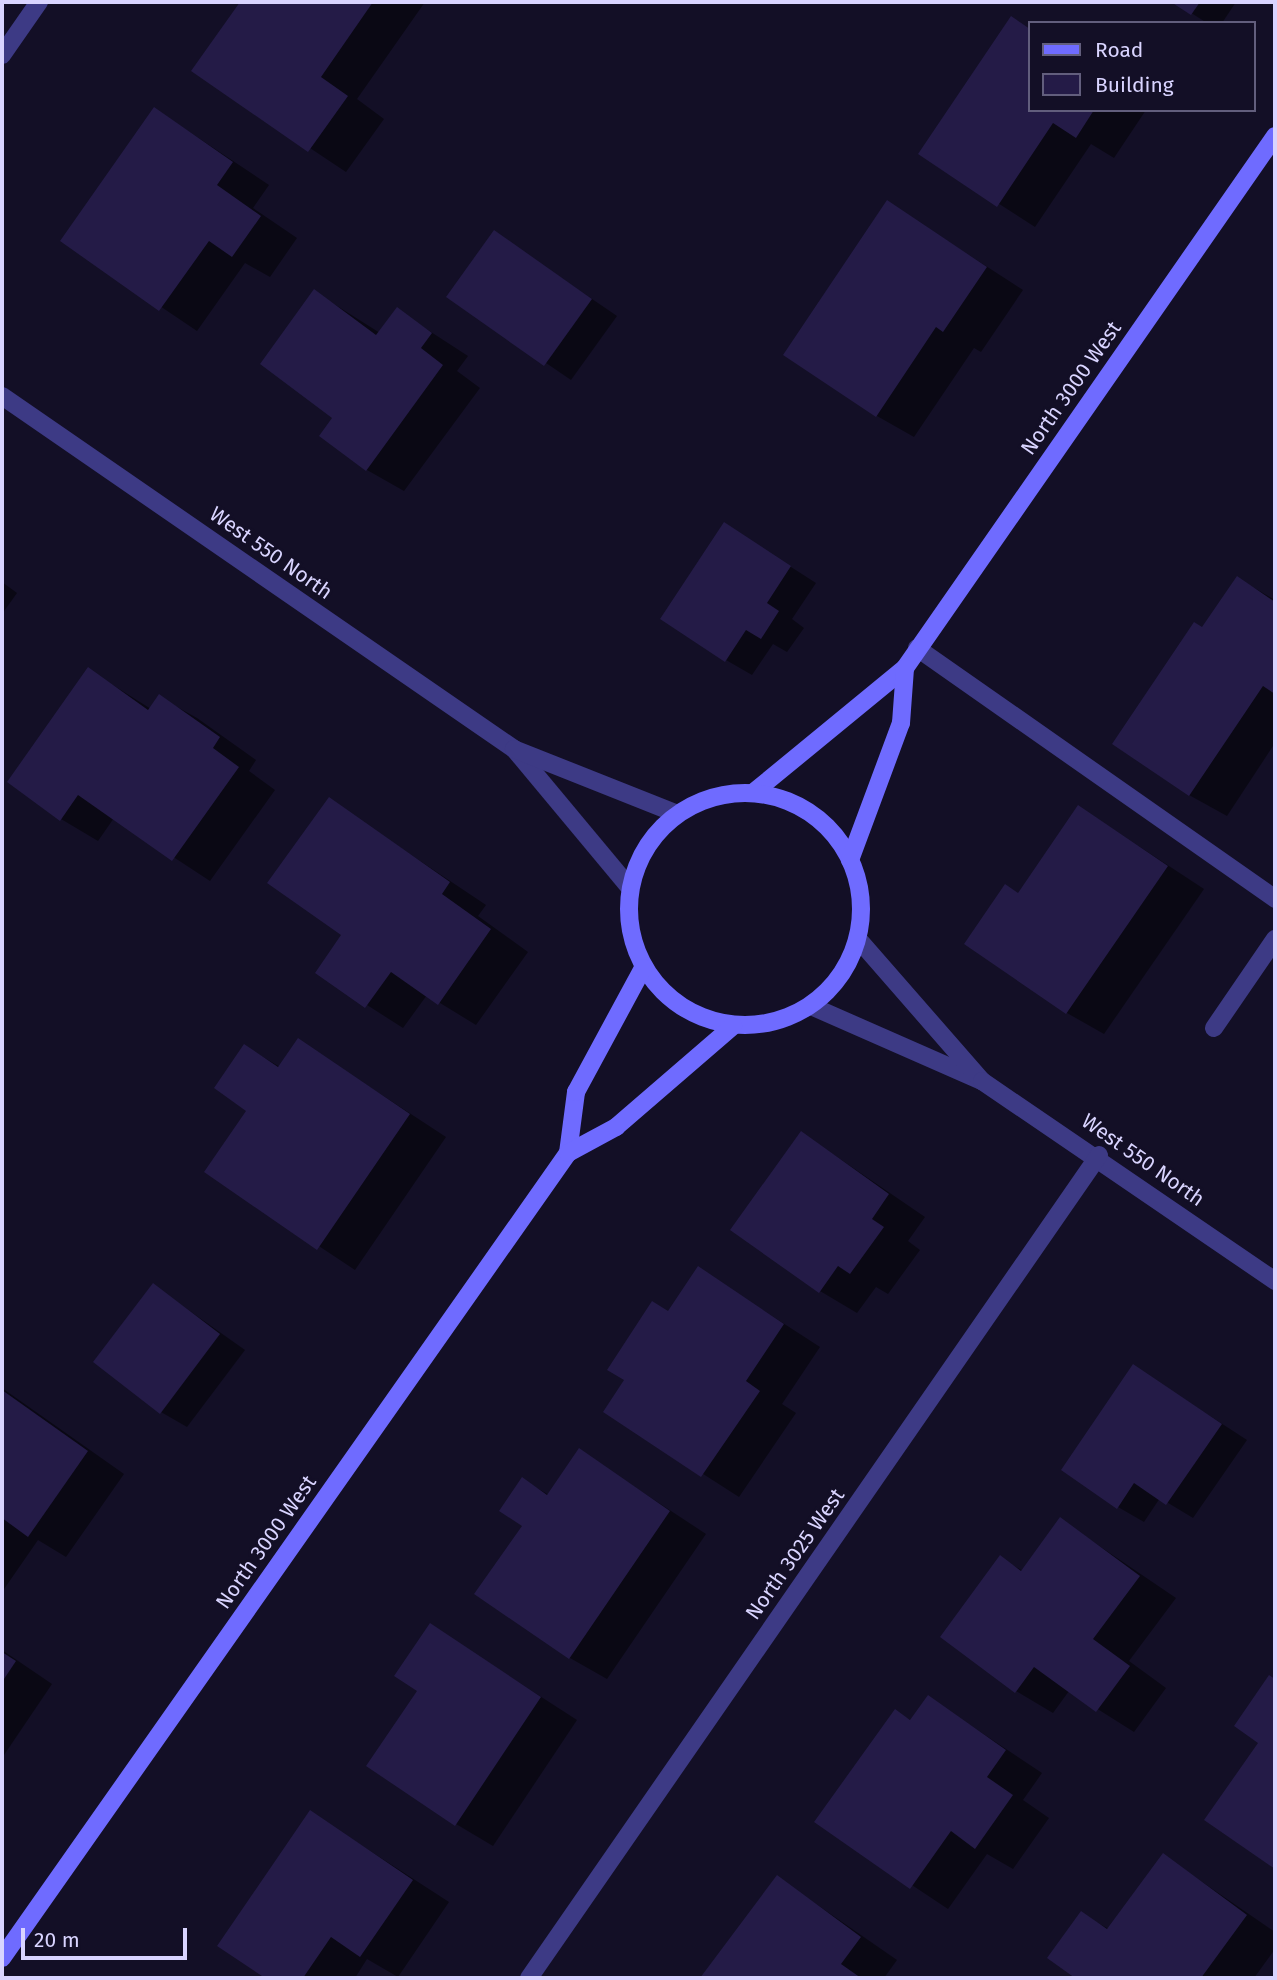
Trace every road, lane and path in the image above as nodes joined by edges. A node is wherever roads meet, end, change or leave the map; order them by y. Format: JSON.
{"nodes":[{"id":1,"x":39,"y":2,"type":"edge"},
{"id":2,"x":2,"y":55,"type":"edge"},
{"id":3,"x":1275,"y":136,"type":"edge"},
{"id":4,"x":2,"y":396,"type":"edge"},
{"id":5,"x":917,"y":648,"type":"junction"},
{"id":6,"x":905,"y":667,"type":"junction"},
{"id":7,"x":514,"y":749,"type":"junction"},
{"id":8,"x":754,"y":792,"type":"junction"},
{"id":9,"x":677,"y":814,"type":"junction"},
{"id":10,"x":850,"y":860,"type":"junction"},
{"id":11,"x":629,"y":888,"type":"junction"},
{"id":12,"x":1275,"y":899,"type":"edge"},
{"id":13,"x":858,"y":939,"type":"junction"},
{"id":14,"x":1275,"y":939,"type":"edge"},
{"id":15,"x":643,"y":968,"type":"junction"},
{"id":16,"x":811,"y":1006,"type":"junction"},
{"id":17,"x":733,"y":1026,"type":"junction"},
{"id":18,"x":1214,"y":1028,"type":"dead end"},
{"id":19,"x":982,"y":1081,"type":"junction"},
{"id":20,"x":568,"y":1153,"type":"junction"},
{"id":21,"x":1100,"y":1155,"type":"junction"},
{"id":22,"x":1275,"y":1281,"type":"edge"},
{"id":23,"x":2,"y":1958,"type":"edge"},
{"id":24,"x":529,"y":1978,"type":"edge"}],
"edges":[{"from":1,"to":2,"type":"street"},
{"from":3,"to":5,"type":"main road","name":"North 3000 West"},
{"from":4,"to":7,"type":"street","name":"West 550 North"},
{"from":5,"to":6,"type":"main road","name":"North 3000 West"},
{"from":5,"to":12,"type":"street"},
{"from":6,"to":8,"type":"main road","name":"North 3000 West"},
{"from":6,"to":10,"type":"main road","name":"North 3000 West"},
{"from":7,"to":9,"type":"street","name":"West 550 North"},
{"from":7,"to":11,"type":"street","name":"West 550 North"},
{"from":8,"to":9,"type":"main road"},
{"from":8,"to":10,"type":"main road"},
{"from":9,"to":11,"type":"main road"},
{"from":10,"to":13,"type":"main road"},
{"from":11,"to":15,"type":"main road"},
{"from":13,"to":16,"type":"main road"},
{"from":13,"to":19,"type":"street","name":"West 550 North"},
{"from":14,"to":18,"type":"street"},
{"from":15,"to":17,"type":"main road"},
{"from":15,"to":20,"type":"main road","name":"North 3000 West"},
{"from":16,"to":17,"type":"main road"},
{"from":16,"to":19,"type":"street","name":"West 550 North"},
{"from":17,"to":20,"type":"main road","name":"North 3000 West"},
{"from":19,"to":21,"type":"street","name":"West 550 North"},
{"from":20,"to":23,"type":"main road","name":"North 3000 West"},
{"from":21,"to":22,"type":"street","name":"West 550 North"},
{"from":21,"to":24,"type":"street","name":"North 3025 West"}]}
